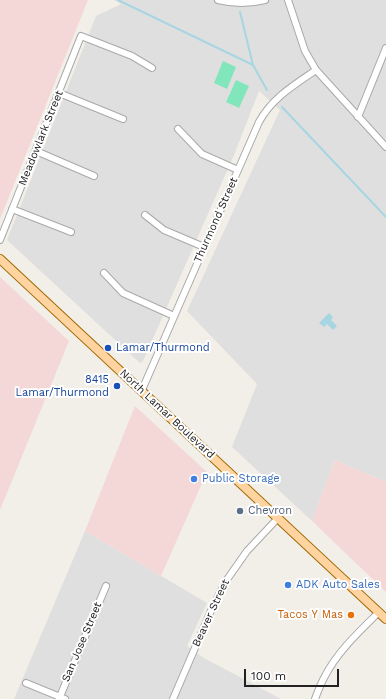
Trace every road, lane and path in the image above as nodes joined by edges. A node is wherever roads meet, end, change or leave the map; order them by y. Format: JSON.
{"nodes":[{"id":1,"x":218,"y":0,"type":"edge"},
{"id":2,"x":265,"y":0,"type":"edge"},
{"id":3,"x":288,"y":0,"type":"edge"},
{"id":4,"x":386,"y":48,"type":"edge"},
{"id":5,"x":152,"y":68,"type":"dead end"},
{"id":6,"x":316,"y":70,"type":"junction"},
{"id":7,"x":59,"y":93,"type":"junction"},
{"id":8,"x":358,"y":117,"type":"junction"},
{"id":9,"x":123,"y":119,"type":"dead end"},
{"id":10,"x":178,"y":130,"type":"dead end"},
{"id":11,"x":386,"y":147,"type":"edge"},
{"id":12,"x":36,"y":151,"type":"junction"},
{"id":13,"x":238,"y":170,"type":"junction"},
{"id":14,"x":94,"y":176,"type":"dead end"},
{"id":15,"x":12,"y":209,"type":"junction"},
{"id":16,"x":145,"y":215,"type":"dead end"},
{"id":17,"x":71,"y":232,"type":"dead end"},
{"id":18,"x":0,"y":240,"type":"edge"},
{"id":19,"x":204,"y":247,"type":"junction"},
{"id":20,"x":0,"y":259,"type":"edge"},
{"id":21,"x":104,"y":273,"type":"dead end"},
{"id":22,"x":174,"y":316,"type":"junction"},
{"id":23,"x":142,"y":390,"type":"junction"},
{"id":24,"x":278,"y":518,"type":"junction"},
{"id":25,"x":106,"y":586,"type":"dead end"},
{"id":26,"x":379,"y":612,"type":"junction"},
{"id":27,"x":386,"y":619,"type":"edge"},
{"id":28,"x":26,"y":683,"type":"dead end"},
{"id":29,"x":61,"y":698,"type":"edge"},
{"id":30,"x":173,"y":699,"type":"edge"},
{"id":31,"x":315,"y":699,"type":"edge"}],
"edges":[{"from":1,"to":2,"type":"street"},
{"from":3,"to":6,"type":"street"},
{"from":4,"to":8,"type":"street"},
{"from":5,"to":7,"type":"street","name":"Meadowlark Street"},
{"from":6,"to":8,"type":"street"},
{"from":6,"to":13,"type":"street","name":"Thurmond Street"},
{"from":7,"to":9,"type":"street"},
{"from":7,"to":12,"type":"street","name":"Meadowlark Street"},
{"from":8,"to":11,"type":"street"},
{"from":10,"to":13,"type":"street"},
{"from":12,"to":14,"type":"street"},
{"from":12,"to":15,"type":"street","name":"Meadowlark Street"},
{"from":13,"to":19,"type":"street","name":"Thurmond Street"},
{"from":15,"to":17,"type":"street"},
{"from":15,"to":18,"type":"street","name":"Meadowlark Street"},
{"from":16,"to":19,"type":"street"},
{"from":19,"to":22,"type":"street","name":"Thurmond Street"},
{"from":20,"to":23,"type":"main road","name":"North Lamar Boulevard"},
{"from":21,"to":22,"type":"street"},
{"from":22,"to":23,"type":"street","name":"Thurmond Street"},
{"from":23,"to":24,"type":"main road","name":"North Lamar Boulevard"},
{"from":24,"to":26,"type":"main road","name":"North Lamar Boulevard"},
{"from":24,"to":30,"type":"street","name":"Beaver Street"},
{"from":25,"to":29,"type":"street","name":"San Jose Street"},
{"from":26,"to":27,"type":"main road","name":"North Lamar Boulevard"},
{"from":26,"to":31,"type":"street"},
{"from":28,"to":29,"type":"street"}]}
